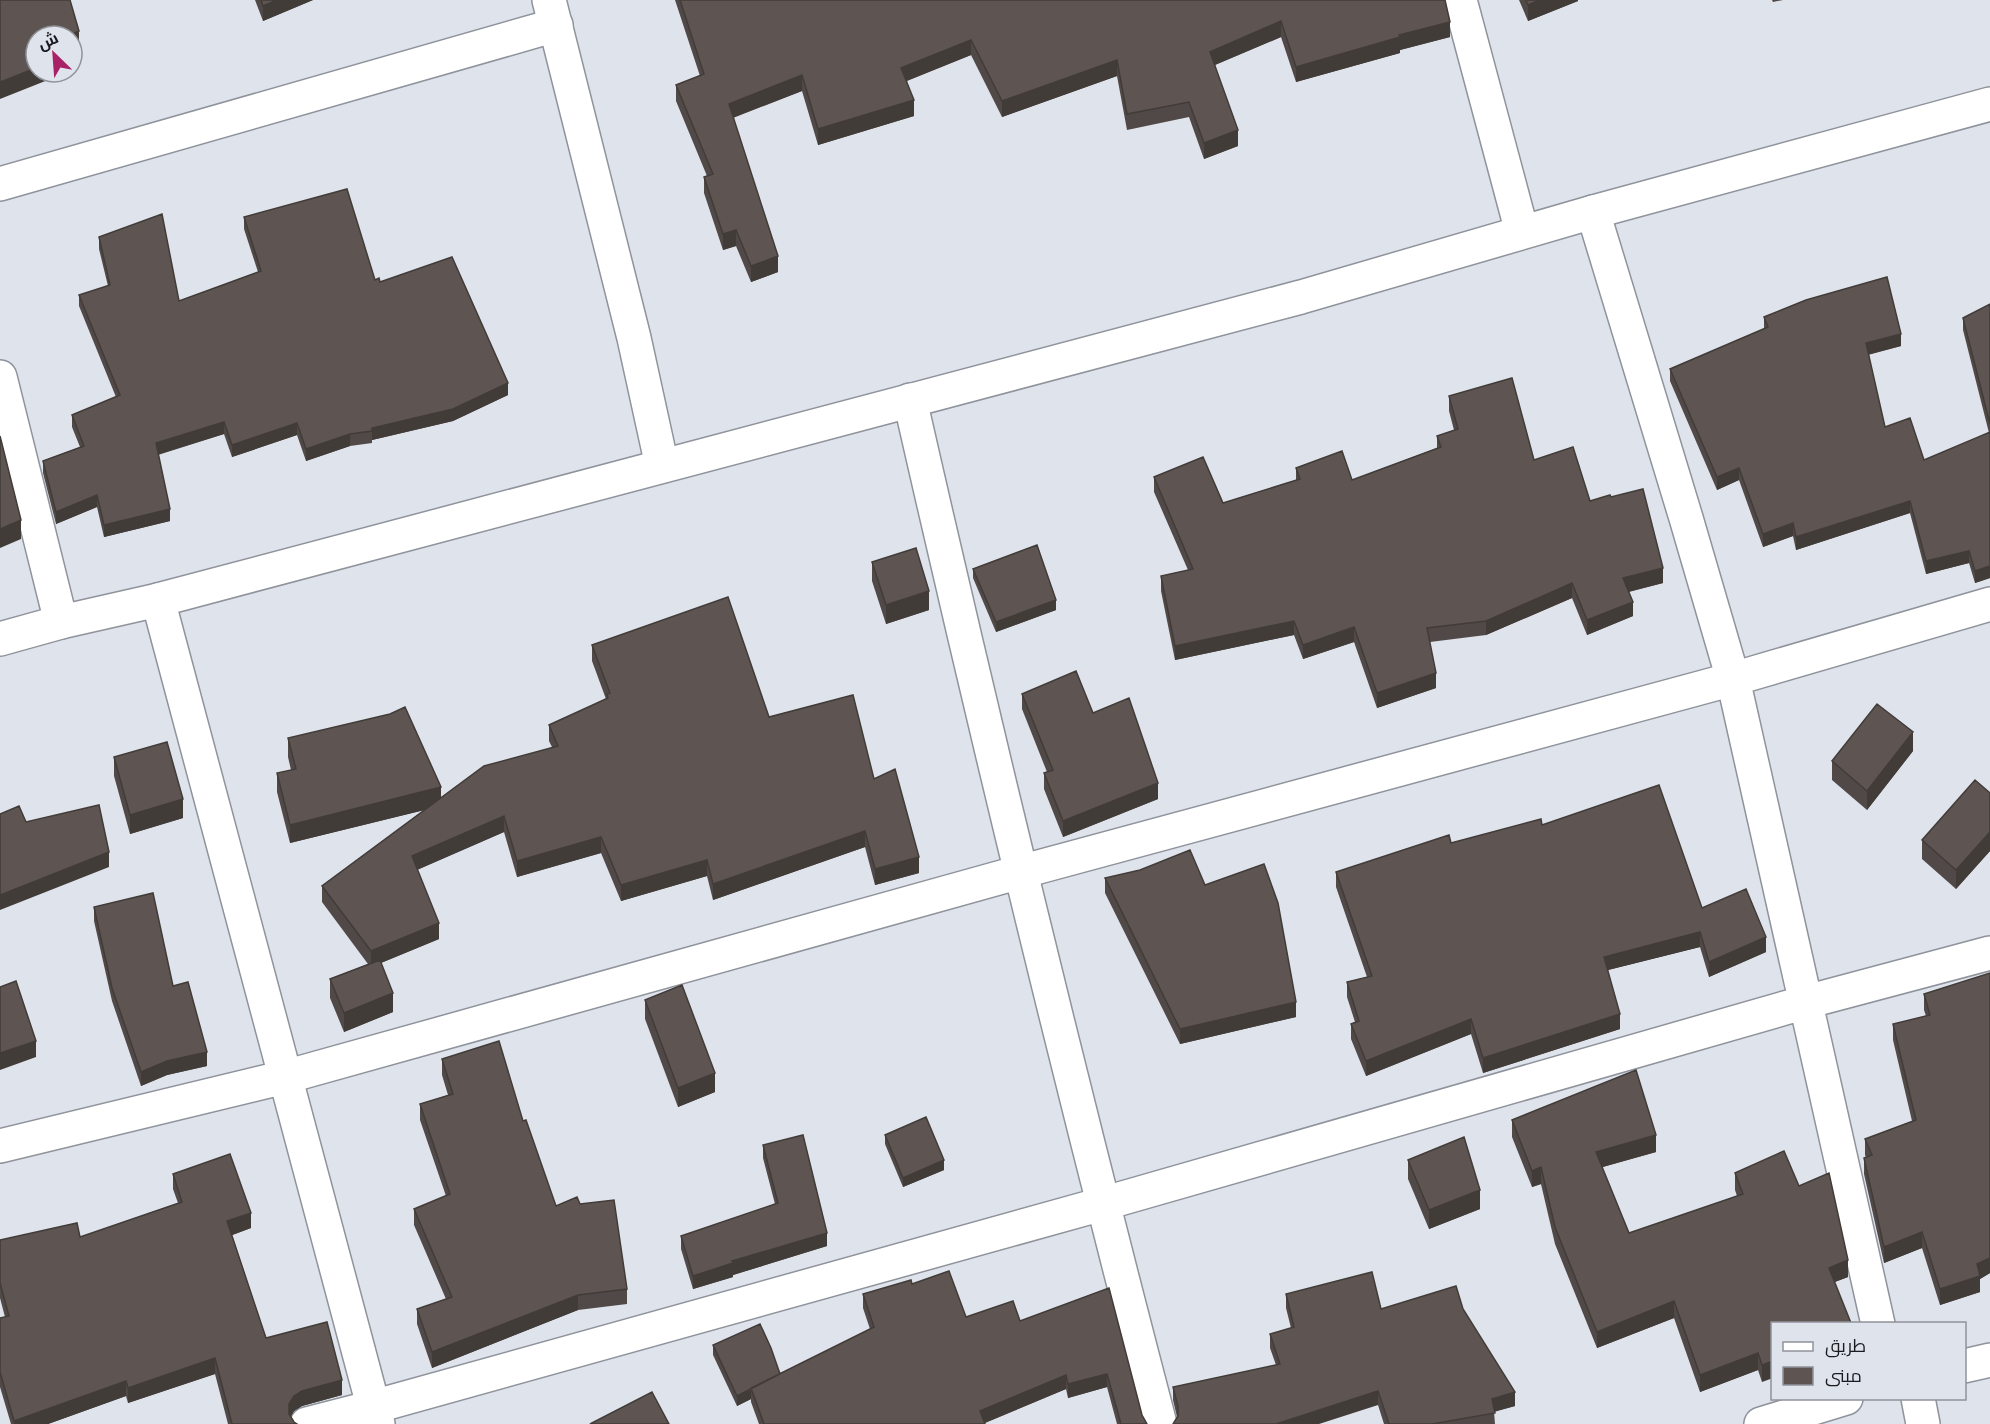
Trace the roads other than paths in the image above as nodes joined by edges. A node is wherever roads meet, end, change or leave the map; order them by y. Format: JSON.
{"nodes":[{"id":1,"x":1460,"y":0,"type":"edge"},
{"id":2,"x":552,"y":13,"type":"edge"},
{"id":3,"x":1990,"y":104,"type":"edge"},
{"id":4,"x":0,"y":184,"type":"edge"},
{"id":5,"x":1593,"y":212,"type":"junction"},
{"id":6,"x":1522,"y":232,"type":"junction"},
{"id":7,"x":0,"y":377,"type":"edge"},
{"id":8,"x":910,"y":400,"type":"junction"},
{"id":9,"x":662,"y":466,"type":"junction"},
{"id":10,"x":158,"y":600,"type":"junction"},
{"id":11,"x":1990,"y":604,"type":"edge"},
{"id":12,"x":61,"y":622,"type":"junction"},
{"id":13,"x":0,"y":639,"type":"edge"},
{"id":14,"x":1733,"y":679,"type":"junction"},
{"id":15,"x":1020,"y":872,"type":"junction"},
{"id":16,"x":1990,"y":953,"type":"edge"},
{"id":17,"x":1806,"y":1002,"type":"junction"},
{"id":18,"x":285,"y":1077,"type":"junction"},
{"id":19,"x":0,"y":1146,"type":"edge"},
{"id":20,"x":1102,"y":1204,"type":"junction"},
{"id":21,"x":1878,"y":1322,"type":"edge"},
{"id":22,"x":1990,"y":1360,"type":"edge"},
{"id":23,"x":1966,"y":1366,"type":"edge"},
{"id":24,"x":1839,"y":1400,"type":"edge"},
{"id":25,"x":1918,"y":1400,"type":"edge"},
{"id":26,"x":376,"y":1416,"type":"edge"},
{"id":27,"x":307,"y":1424,"type":"edge"},
{"id":28,"x":1160,"y":1424,"type":"edge"},
{"id":29,"x":1761,"y":1424,"type":"edge"},
{"id":30,"x":1923,"y":1424,"type":"edge"}],
"edges":[{"from":1,"to":6,"type":"street"},
{"from":2,"to":4,"type":"street"},
{"from":2,"to":9,"type":"street"},
{"from":3,"to":5,"type":"street"},
{"from":5,"to":6,"type":"street"},
{"from":5,"to":14,"type":"street"},
{"from":6,"to":8,"type":"street"},
{"from":7,"to":12,"type":"street"},
{"from":8,"to":9,"type":"street"},
{"from":8,"to":15,"type":"street"},
{"from":9,"to":10,"type":"street"},
{"from":10,"to":12,"type":"street"},
{"from":10,"to":18,"type":"street"},
{"from":11,"to":14,"type":"street"},
{"from":12,"to":13,"type":"street"},
{"from":14,"to":15,"type":"street"},
{"from":14,"to":17,"type":"street"},
{"from":15,"to":18,"type":"street"},
{"from":15,"to":20,"type":"street"},
{"from":16,"to":17,"type":"street"},
{"from":17,"to":20,"type":"street"},
{"from":17,"to":21,"type":"street"},
{"from":18,"to":19,"type":"street"},
{"from":18,"to":26,"type":"street"},
{"from":20,"to":26,"type":"street"},
{"from":20,"to":28,"type":"street"},
{"from":22,"to":23,"type":"street"},
{"from":24,"to":29,"type":"street"},
{"from":25,"to":30,"type":"street"},
{"from":26,"to":27,"type":"street"}]}
